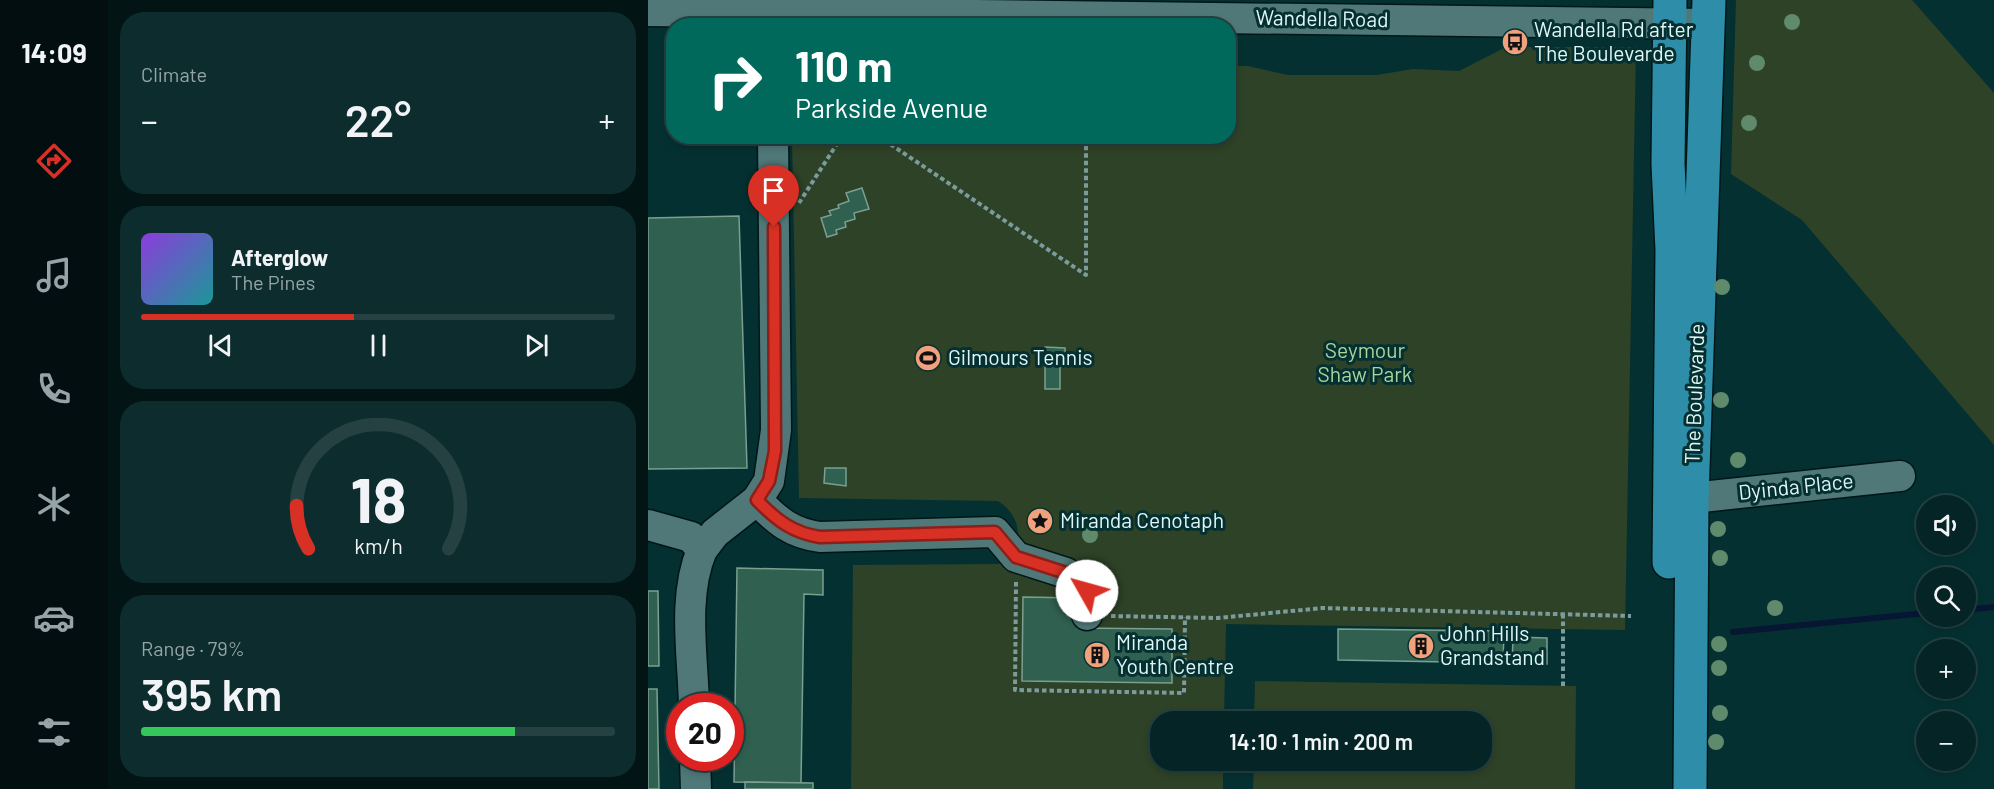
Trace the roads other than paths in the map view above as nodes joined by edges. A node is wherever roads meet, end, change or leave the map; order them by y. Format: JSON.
{"nodes":[{"id":1,"x":648,"y":11,"type":"edge"},
{"id":2,"x":1669,"y":12,"type":"edge"},
{"id":3,"x":1709,"y":12,"type":"edge"},
{"id":4,"x":756,"y":18,"type":"edge"},
{"id":5,"x":900,"y":18,"type":"edge"},
{"id":6,"x":773,"y":144,"type":"edge"},
{"id":7,"x":1900,"y":476,"type":"dead end"},
{"id":8,"x":1692,"y":498,"type":"junction"},
{"id":9,"x":757,"y":500,"type":"junction"},
{"id":10,"x":648,"y":525,"type":"edge"},
{"id":11,"x":702,"y":550,"type":"junction"},
{"id":12,"x":1087,"y":615,"type":"road end"},
{"id":13,"x":694,"y":693,"type":"edge"},
{"id":14,"x":695,"y":771,"type":"edge"},
{"id":15,"x":696,"y":789,"type":"edge"},
{"id":16,"x":1668,"y":789,"type":"edge"},
{"id":17,"x":1690,"y":789,"type":"edge"}],
"edges":[{"from":1,"to":4,"type":"street","name":"Wandella Road"},
{"from":2,"to":3,"type":"street","name":"Wandella Road"},
{"from":2,"to":5,"type":"street","name":"Wandella Road"},
{"from":2,"to":16,"type":"main road","name":"The Boulevarde"},
{"from":3,"to":8,"type":"main road","name":"The Boulevarde"},
{"from":6,"to":9,"type":"street"},
{"from":7,"to":8,"type":"street","name":"Dyinda Place"},
{"from":8,"to":17,"type":"main road","name":"The Boulevarde"},
{"from":9,"to":11,"type":"street"},
{"from":9,"to":12,"type":"street"},
{"from":10,"to":11,"type":"street"},
{"from":11,"to":13,"type":"street"},
{"from":14,"to":15,"type":"street"}]}
